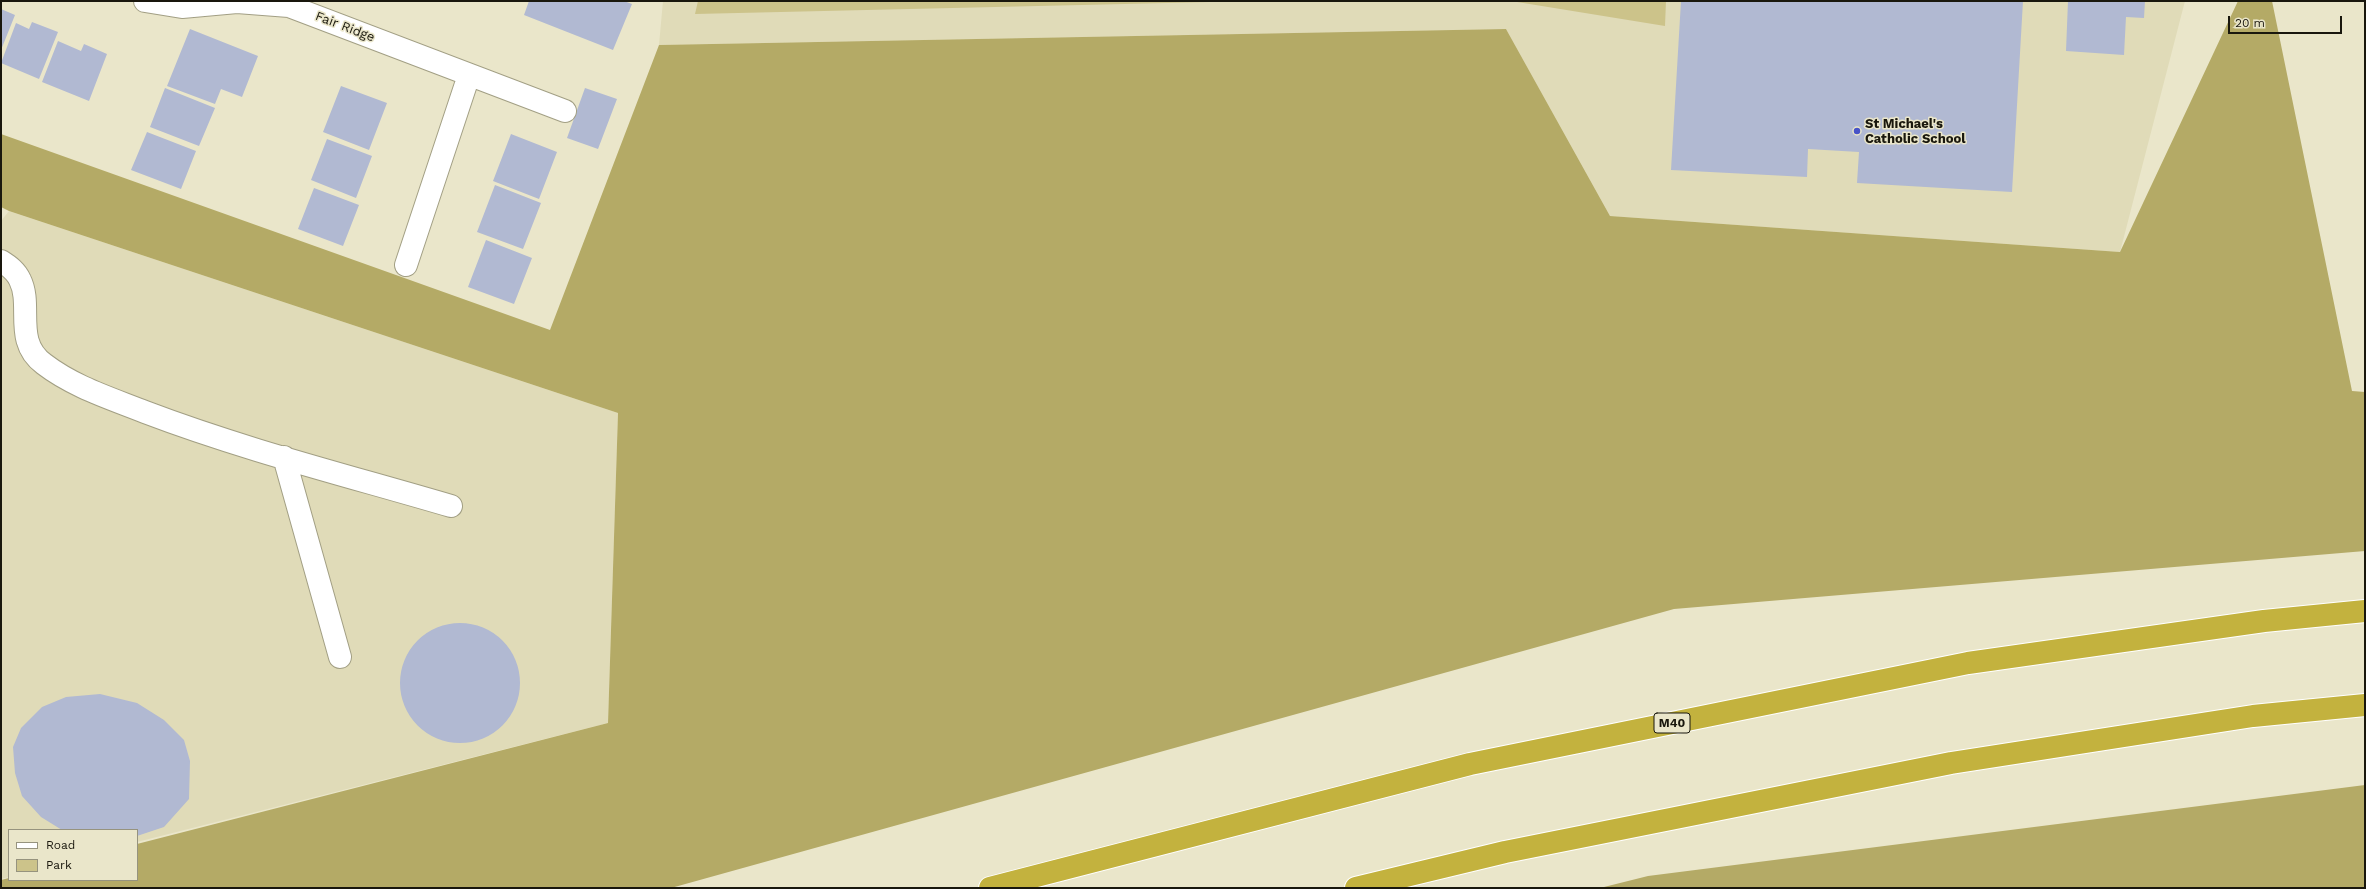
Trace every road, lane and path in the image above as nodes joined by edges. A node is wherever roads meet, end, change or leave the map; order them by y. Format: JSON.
{"nodes":[{"id":1,"x":145,"y":1,"type":"edge"},
{"id":2,"x":469,"y":75,"type":"junction"},
{"id":3,"x":565,"y":112,"type":"dead end"},
{"id":4,"x":1,"y":261,"type":"edge"},
{"id":5,"x":406,"y":265,"type":"dead end"},
{"id":6,"x":284,"y":457,"type":"junction"},
{"id":7,"x":451,"y":506,"type":"dead end"},
{"id":8,"x":2365,"y":611,"type":"edge"},
{"id":9,"x":340,"y":657,"type":"dead end"},
{"id":10,"x":2365,"y":705,"type":"edge"},
{"id":11,"x":990,"y":888,"type":"edge"},
{"id":12,"x":1356,"y":888,"type":"edge"}],
"edges":[{"from":1,"to":2,"type":"street","name":"Fair Ridge"},
{"from":2,"to":3,"type":"street","name":"Fair Ridge"},
{"from":2,"to":5,"type":"street"},
{"from":4,"to":6,"type":"street"},
{"from":6,"to":7,"type":"street"},
{"from":6,"to":9,"type":"street"},
{"from":8,"to":11,"type":"highway","number":"M40"},
{"from":10,"to":12,"type":"highway"}]}
